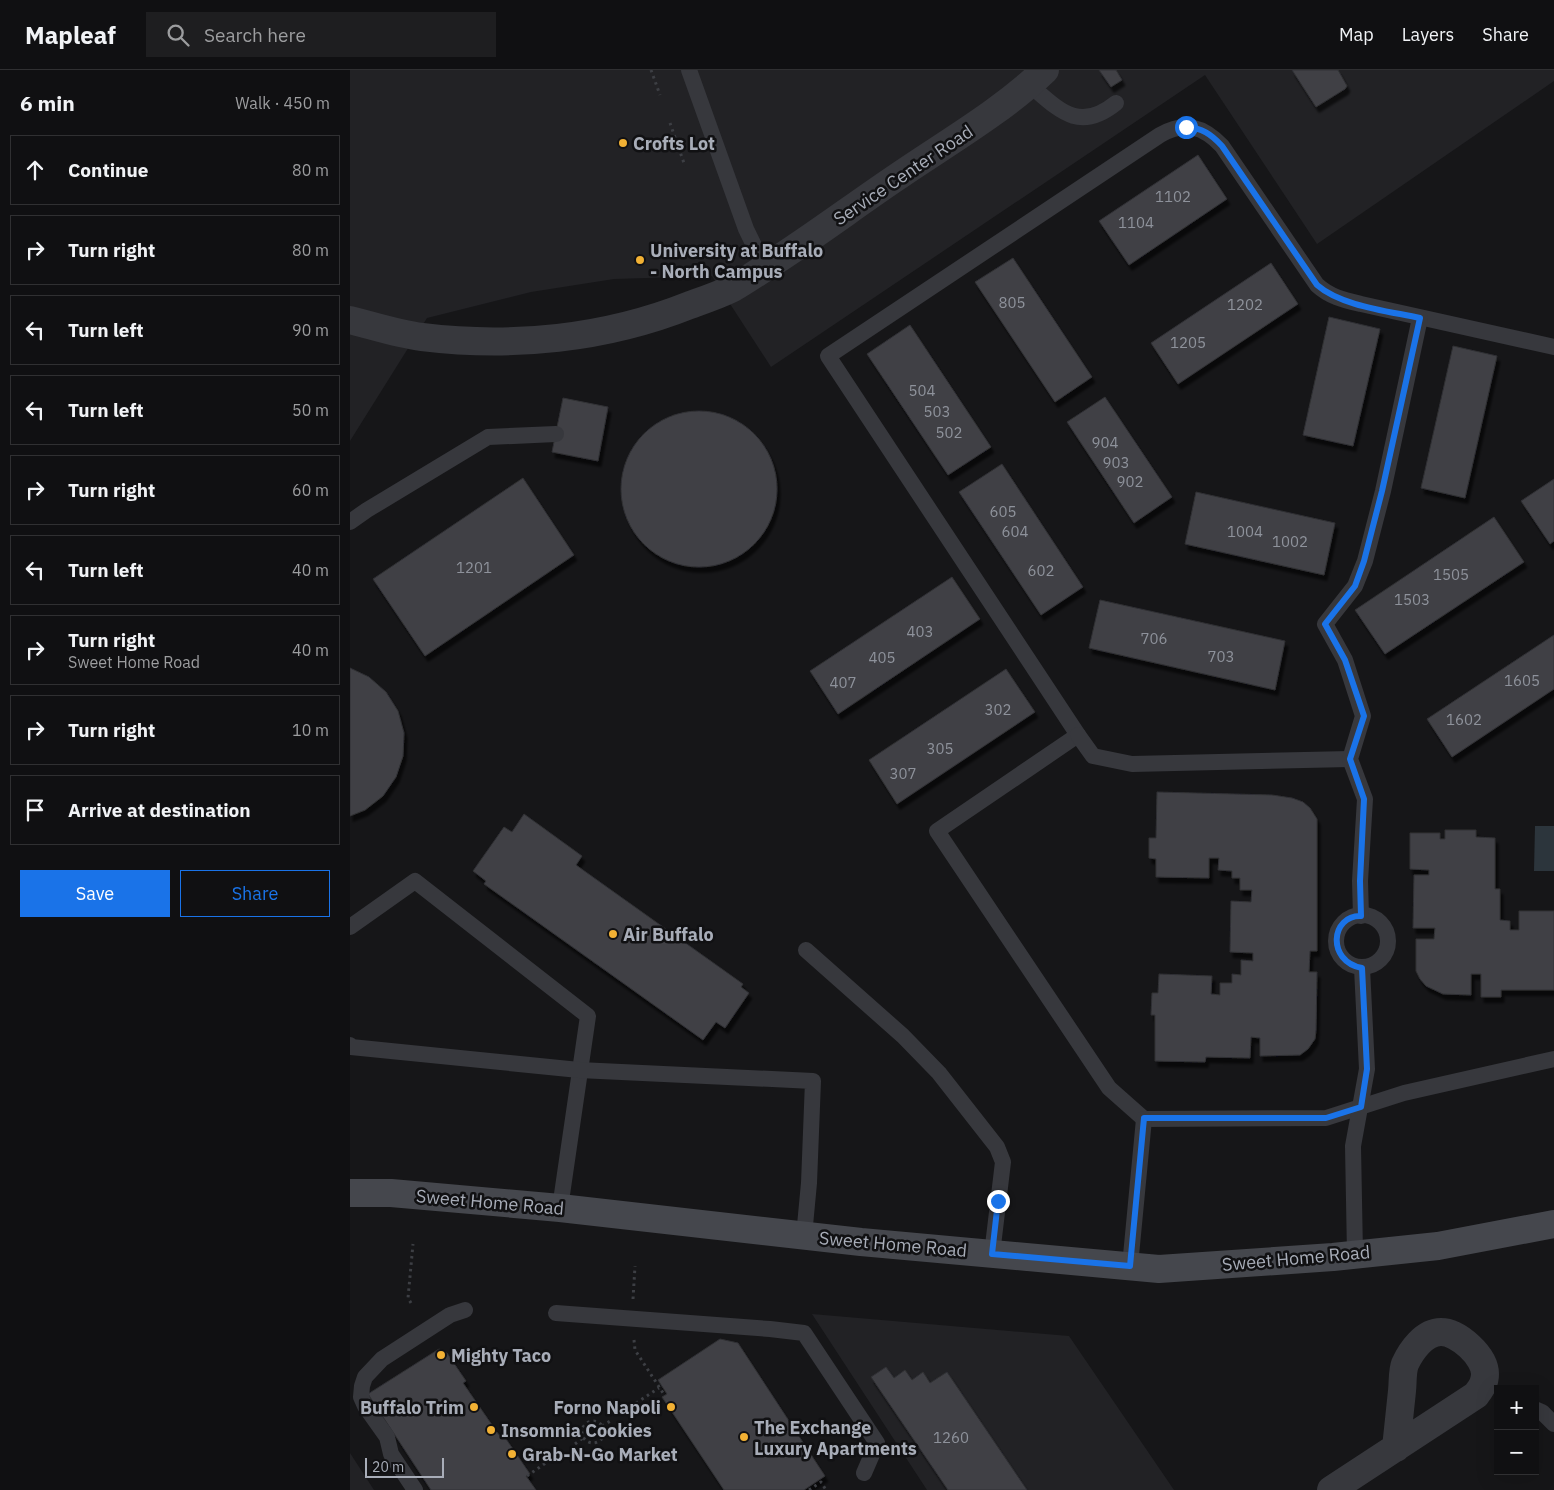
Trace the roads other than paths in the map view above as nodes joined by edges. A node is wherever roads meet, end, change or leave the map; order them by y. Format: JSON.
{"nodes":[{"id":1,"x":689,"y":70,"type":"edge"},
{"id":2,"x":1038,"y":77,"type":"edge"},
{"id":3,"x":1116,"y":103,"type":"dead end"},
{"id":4,"x":765,"y":268,"type":"junction"},
{"id":5,"x":1420,"y":318,"type":"junction"},
{"id":6,"x":350,"y":320,"type":"edge"},
{"id":7,"x":1554,"y":347,"type":"edge"},
{"id":8,"x":556,"y":434,"type":"dead end"},
{"id":9,"x":350,"y":522,"type":"edge"},
{"id":10,"x":1078,"y":735,"type":"junction"},
{"id":11,"x":1350,"y":759,"type":"junction"},
{"id":12,"x":1361,"y":916,"type":"junction"},
{"id":13,"x":350,"y":927,"type":"edge"},
{"id":14,"x":806,"y":950,"type":"dead end"},
{"id":15,"x":1362,"y":968,"type":"junction"},
{"id":16,"x":350,"y":1045,"type":"edge"},
{"id":17,"x":1554,"y":1059,"type":"edge"},
{"id":18,"x":579,"y":1070,"type":"junction"},
{"id":19,"x":1361,"y":1107,"type":"junction"},
{"id":20,"x":1144,"y":1118,"type":"junction"},
{"id":21,"x":350,"y":1193,"type":"edge"},
{"id":22,"x":560,"y":1208,"type":"junction"},
{"id":23,"x":1554,"y":1224,"type":"edge"},
{"id":24,"x":804,"y":1236,"type":"junction"},
{"id":25,"x":992,"y":1254,"type":"junction"},
{"id":26,"x":1356,"y":1254,"type":"junction"},
{"id":27,"x":1130,"y":1266,"type":"junction"},
{"id":28,"x":465,"y":1310,"type":"dead end"},
{"id":29,"x":556,"y":1313,"type":"dead end"},
{"id":30,"x":1489,"y":1392,"type":"edge"},
{"id":31,"x":1539,"y":1411,"type":"edge"},
{"id":32,"x":1554,"y":1424,"type":"edge"},
{"id":33,"x":1396,"y":1448,"type":"junction"},
{"id":34,"x":864,"y":1473,"type":"dead end"},
{"id":35,"x":415,"y":1490,"type":"edge"},
{"id":36,"x":1331,"y":1490,"type":"edge"}],
"edges":[{"from":1,"to":4,"type":"lane"},
{"from":2,"to":3,"type":"lane"},
{"from":2,"to":4,"type":"street","name":"Service Center Road"},
{"from":4,"to":6,"type":"street","name":"Service Center Road"},
{"from":5,"to":7,"type":"lane"},
{"from":5,"to":10,"type":"lane"},
{"from":5,"to":11,"type":"lane"},
{"from":8,"to":9,"type":"lane"},
{"from":10,"to":11,"type":"lane"},
{"from":10,"to":20,"type":"lane"},
{"from":11,"to":12,"type":"lane"},
{"from":12,"to":15,"type":"lane"},
{"from":12,"to":15,"type":"lane"},
{"from":13,"to":18,"type":"lane"},
{"from":14,"to":25,"type":"lane"},
{"from":15,"to":19,"type":"lane"},
{"from":16,"to":18,"type":"lane"},
{"from":17,"to":19,"type":"lane"},
{"from":18,"to":22,"type":"lane"},
{"from":18,"to":24,"type":"lane"},
{"from":19,"to":20,"type":"lane"},
{"from":19,"to":26,"type":"lane"},
{"from":20,"to":27,"type":"lane"},
{"from":21,"to":22,"type":"main road","name":"Sweet Home Road"},
{"from":22,"to":24,"type":"main road","name":"Sweet Home Road"},
{"from":23,"to":26,"type":"main road","name":"Sweet Home Road"},
{"from":24,"to":25,"type":"main road","name":"Sweet Home Road"},
{"from":25,"to":27,"type":"main road","name":"Sweet Home Road"},
{"from":26,"to":27,"type":"main road","name":"Sweet Home Road"},
{"from":28,"to":35,"type":"lane"},
{"from":29,"to":34,"type":"lane"},
{"from":30,"to":33,"type":"street"},
{"from":30,"to":33,"type":"street"},
{"from":31,"to":32,"type":"lane"},
{"from":33,"to":36,"type":"street"}]}
